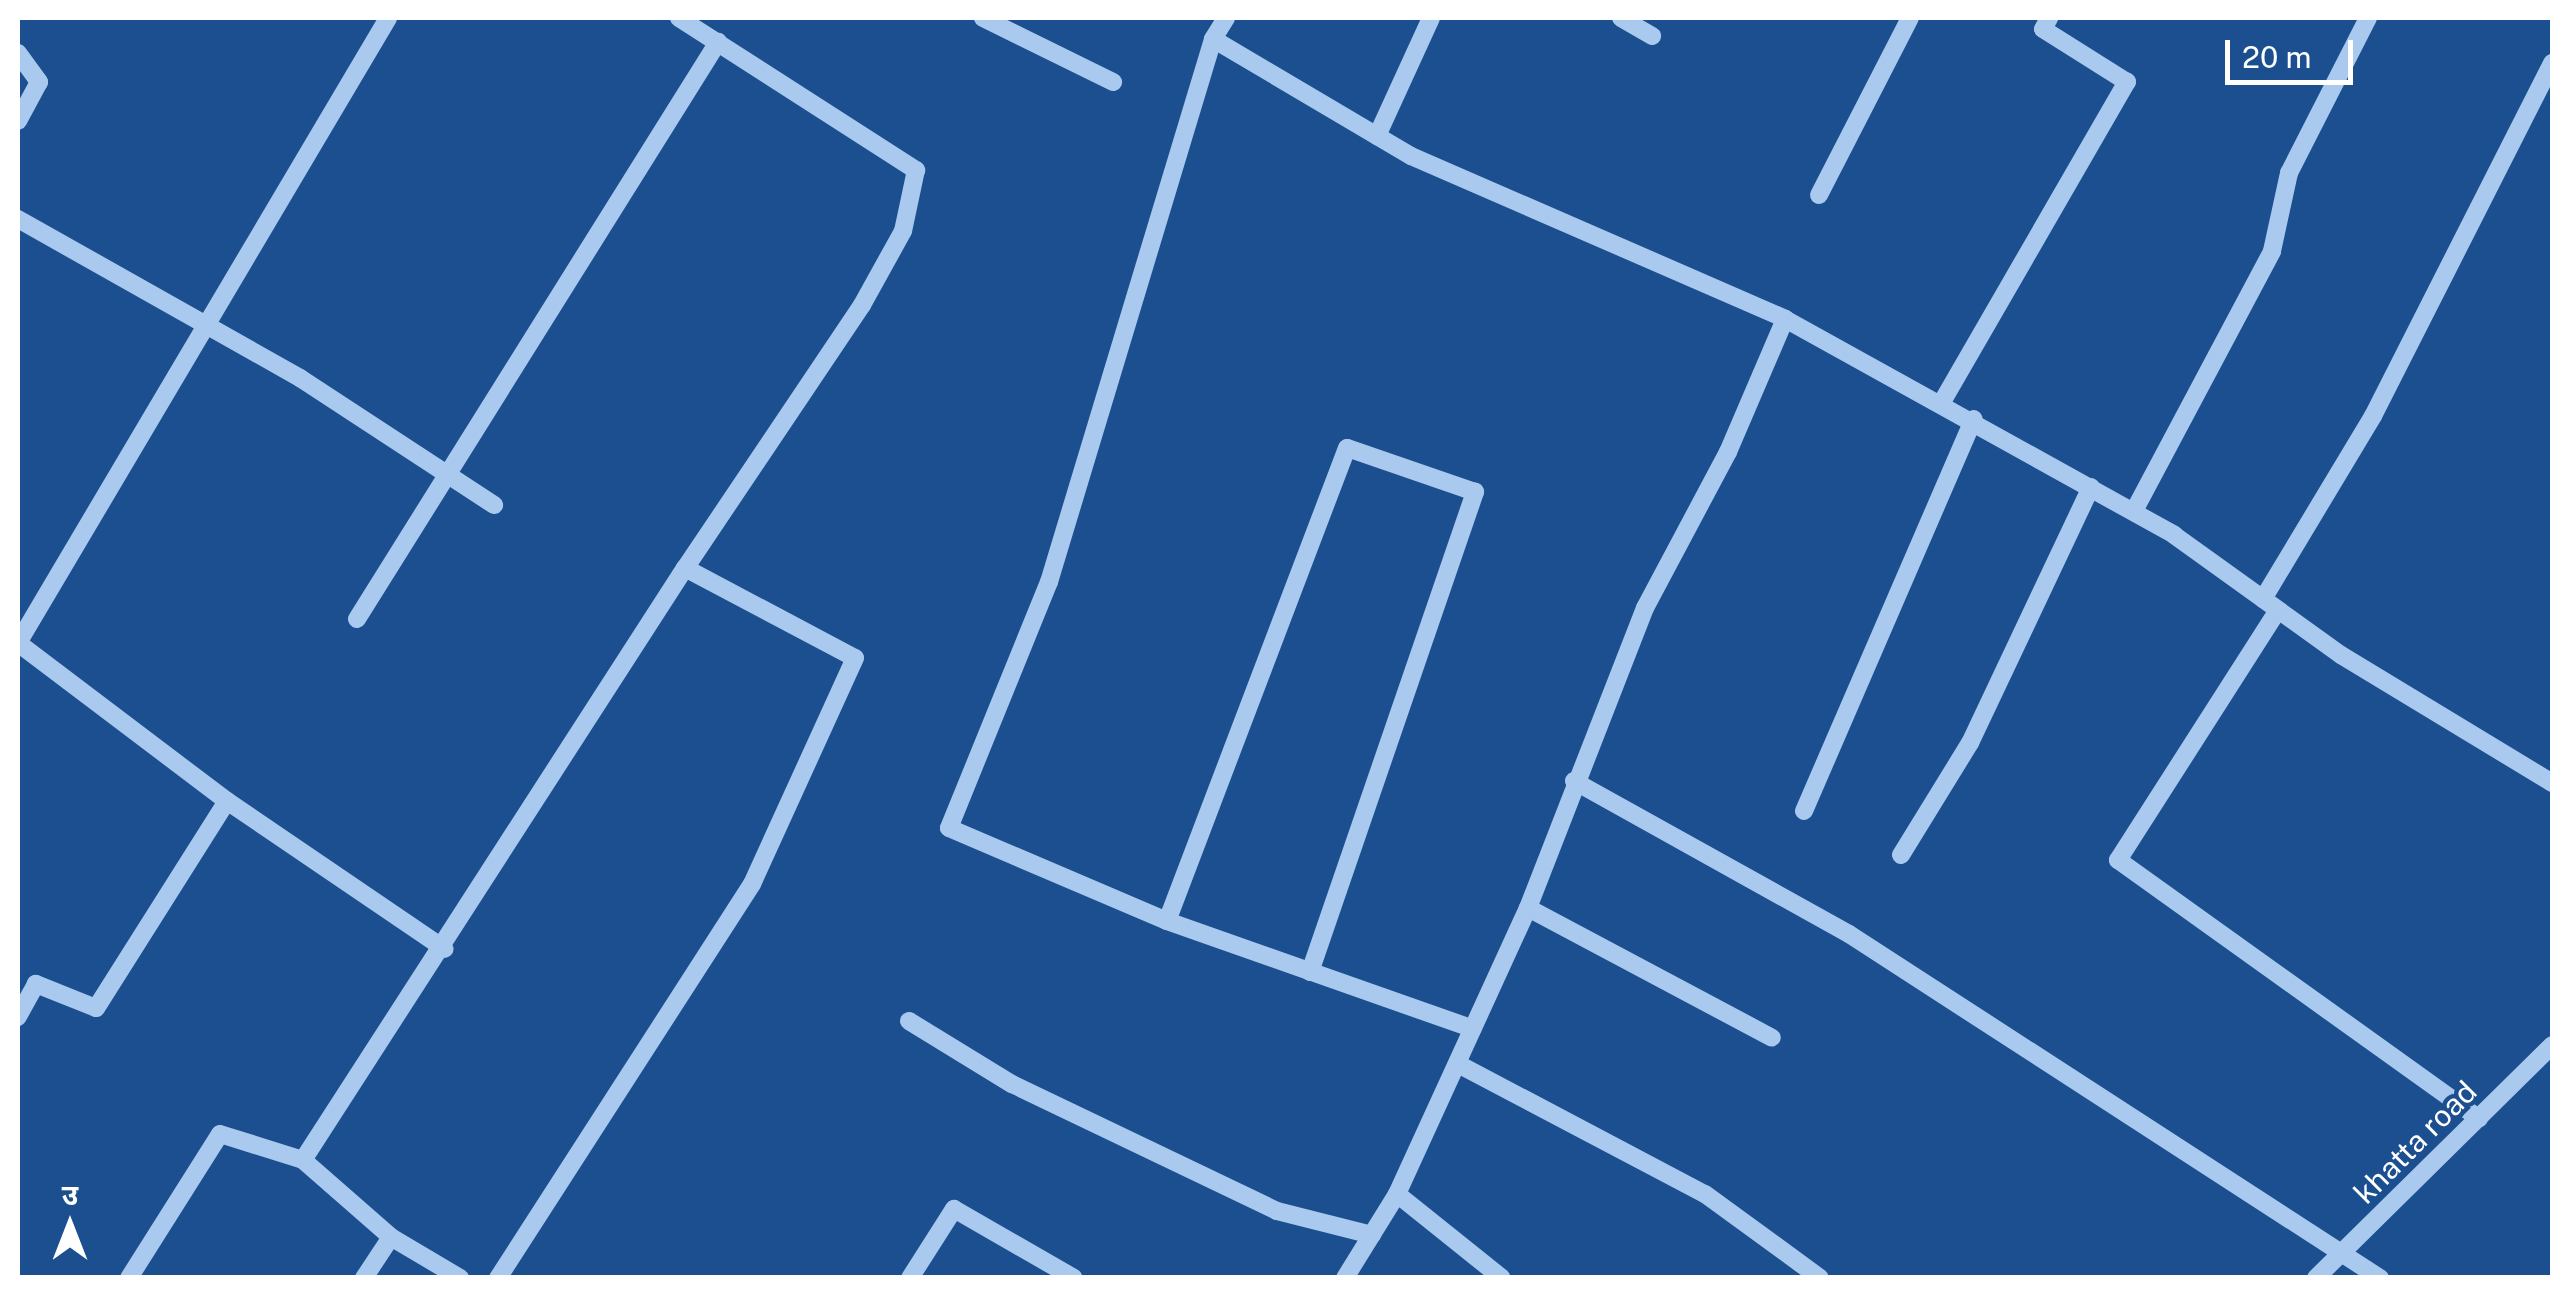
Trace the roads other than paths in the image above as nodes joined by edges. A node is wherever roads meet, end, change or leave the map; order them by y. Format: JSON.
{"nodes":[{"id":1,"x":388,"y":18,"type":"edge"},
{"id":2,"x":680,"y":18,"type":"edge"},
{"id":3,"x":982,"y":18,"type":"edge"},
{"id":4,"x":1226,"y":18,"type":"edge"},
{"id":5,"x":1431,"y":18,"type":"edge"},
{"id":6,"x":1621,"y":18,"type":"edge"},
{"id":7,"x":1910,"y":18,"type":"edge"},
{"id":8,"x":2049,"y":18,"type":"edge"},
{"id":9,"x":2368,"y":18,"type":"edge"},
{"id":10,"x":1652,"y":36,"type":"dead end"},
{"id":11,"x":1213,"y":39,"type":"junction"},
{"id":12,"x":718,"y":42,"type":"junction"},
{"id":13,"x":18,"y":53,"type":"edge"},
{"id":14,"x":2552,"y":63,"type":"edge"},
{"id":15,"x":1113,"y":82,"type":"dead end"},
{"id":16,"x":18,"y":121,"type":"edge"},
{"id":17,"x":1377,"y":136,"type":"junction"},
{"id":18,"x":1819,"y":195,"type":"dead end"},
{"id":19,"x":18,"y":219,"type":"edge"},
{"id":20,"x":1785,"y":318,"type":"junction"},
{"id":21,"x":210,"y":328,"type":"junction"},
{"id":22,"x":1942,"y":402,"type":"junction"},
{"id":23,"x":1974,"y":419,"type":"junction"},
{"id":24,"x":444,"y":472,"type":"junction"},
{"id":25,"x":2091,"y":487,"type":"junction"},
{"id":26,"x":494,"y":505,"type":"dead end"},
{"id":27,"x":2134,"y":512,"type":"junction"},
{"id":28,"x":685,"y":568,"type":"junction"},
{"id":29,"x":2270,"y":605,"type":"junction"},
{"id":30,"x":357,"y":618,"type":"dead end"},
{"id":31,"x":18,"y":643,"type":"edge"},
{"id":32,"x":1574,"y":781,"type":"junction"},
{"id":33,"x":2552,"y":783,"type":"edge"},
{"id":34,"x":227,"y":801,"type":"junction"},
{"id":35,"x":1804,"y":812,"type":"dead end"},
{"id":36,"x":1901,"y":855,"type":"dead end"},
{"id":37,"x":1528,"y":908,"type":"junction"},
{"id":38,"x":1166,"y":921,"type":"junction"},
{"id":39,"x":445,"y":949,"type":"junction"},
{"id":40,"x":1310,"y":972,"type":"junction"},
{"id":41,"x":18,"y":1017,"type":"edge"},
{"id":42,"x":909,"y":1021,"type":"dead end"},
{"id":43,"x":1473,"y":1029,"type":"junction"},
{"id":44,"x":1772,"y":1038,"type":"dead end"},
{"id":45,"x":2552,"y":1045,"type":"edge"},
{"id":46,"x":1458,"y":1064,"type":"junction"},
{"id":47,"x":2478,"y":1118,"type":"junction"},
{"id":48,"x":304,"y":1160,"type":"junction"},
{"id":49,"x":1397,"y":1194,"type":"junction"},
{"id":50,"x":1372,"y":1235,"type":"junction"},
{"id":51,"x":391,"y":1237,"type":"junction"},
{"id":52,"x":2344,"y":1250,"type":"junction"},
{"id":53,"x":129,"y":1278,"type":"edge"},
{"id":54,"x":364,"y":1278,"type":"edge"},
{"id":55,"x":460,"y":1278,"type":"edge"},
{"id":56,"x":498,"y":1278,"type":"edge"},
{"id":57,"x":910,"y":1278,"type":"edge"},
{"id":58,"x":1074,"y":1278,"type":"edge"},
{"id":59,"x":1345,"y":1278,"type":"edge"},
{"id":60,"x":1502,"y":1278,"type":"edge"},
{"id":61,"x":1820,"y":1278,"type":"edge"},
{"id":62,"x":2316,"y":1278,"type":"edge"},
{"id":63,"x":2380,"y":1278,"type":"edge"}],
"edges":[{"from":1,"to":21,"type":"street"},
{"from":2,"to":12,"type":"street"},
{"from":3,"to":15,"type":"street"},
{"from":4,"to":11,"type":"street"},
{"from":5,"to":17,"type":"street"},
{"from":6,"to":10,"type":"street"},
{"from":7,"to":18,"type":"street"},
{"from":8,"to":22,"type":"street"},
{"from":9,"to":27,"type":"street"},
{"from":11,"to":17,"type":"street"},
{"from":11,"to":38,"type":"street"},
{"from":12,"to":24,"type":"street"},
{"from":12,"to":28,"type":"street"},
{"from":13,"to":16,"type":"street"},
{"from":14,"to":29,"type":"street"},
{"from":17,"to":20,"type":"street"},
{"from":19,"to":21,"type":"street"},
{"from":20,"to":22,"type":"street"},
{"from":20,"to":32,"type":"street"},
{"from":21,"to":24,"type":"street"},
{"from":21,"to":31,"type":"street"},
{"from":22,"to":23,"type":"street"},
{"from":23,"to":25,"type":"street"},
{"from":23,"to":35,"type":"street"},
{"from":24,"to":26,"type":"street"},
{"from":24,"to":30,"type":"street"},
{"from":25,"to":27,"type":"street"},
{"from":25,"to":36,"type":"street"},
{"from":27,"to":29,"type":"street"},
{"from":28,"to":39,"type":"street"},
{"from":28,"to":56,"type":"street"},
{"from":29,"to":33,"type":"street"},
{"from":29,"to":47,"type":"street"},
{"from":31,"to":34,"type":"street"},
{"from":32,"to":37,"type":"street"},
{"from":32,"to":52,"type":"street"},
{"from":34,"to":39,"type":"street"},
{"from":34,"to":41,"type":"street"},
{"from":37,"to":43,"type":"street"},
{"from":37,"to":44,"type":"street"},
{"from":38,"to":40,"type":"street"},
{"from":38,"to":40,"type":"street"},
{"from":39,"to":48,"type":"street"},
{"from":40,"to":43,"type":"street"},
{"from":42,"to":50,"type":"street"},
{"from":43,"to":46,"type":"street"},
{"from":45,"to":47,"type":"street","name":"khatta road"},
{"from":46,"to":49,"type":"street"},
{"from":46,"to":61,"type":"street"},
{"from":47,"to":52,"type":"street","name":"khatta road"},
{"from":48,"to":51,"type":"street"},
{"from":48,"to":53,"type":"street"},
{"from":49,"to":50,"type":"street"},
{"from":49,"to":60,"type":"street"},
{"from":50,"to":59,"type":"street"},
{"from":51,"to":54,"type":"street"},
{"from":51,"to":55,"type":"street"},
{"from":52,"to":62,"type":"street","name":"khatta road"},
{"from":52,"to":63,"type":"street"},
{"from":57,"to":58,"type":"street"}]}
